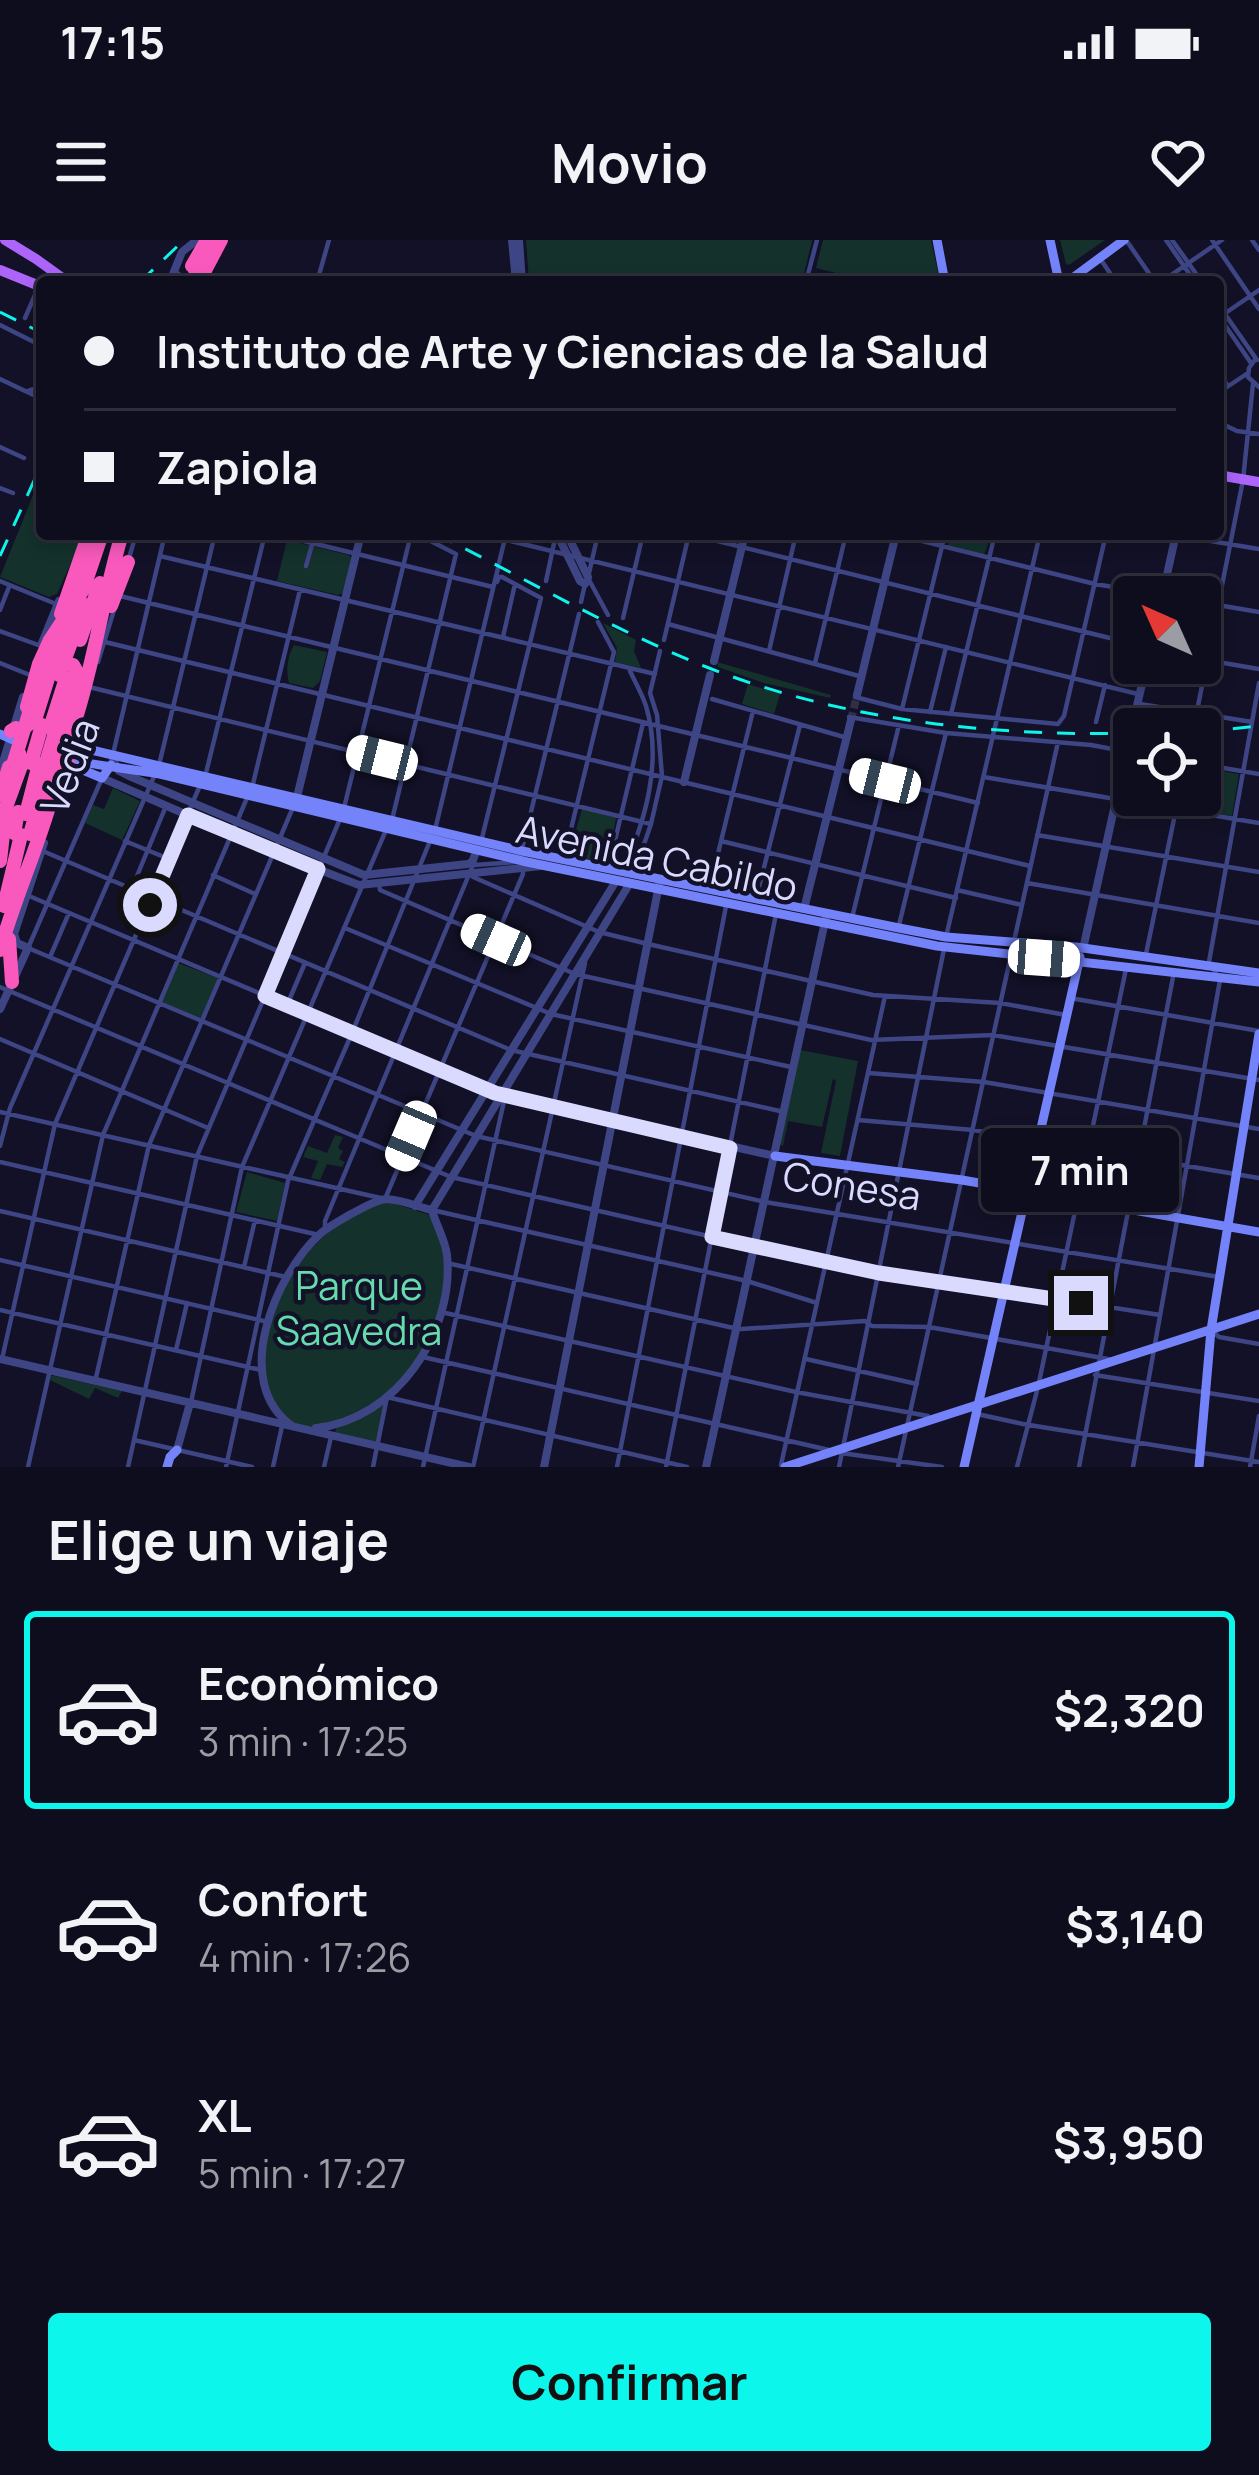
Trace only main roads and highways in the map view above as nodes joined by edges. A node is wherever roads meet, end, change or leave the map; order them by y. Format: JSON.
{"nodes":[{"id":1,"x":4,"y":240,"type":"edge"},
{"id":2,"x":217,"y":240,"type":"edge"},
{"id":3,"x":1050,"y":240,"type":"edge"},
{"id":4,"x":1125,"y":240,"type":"edge"},
{"id":5,"x":940,"y":241,"type":"edge"},
{"id":6,"x":0,"y":270,"type":"edge"},
{"id":7,"x":56,"y":276,"type":"edge"},
{"id":8,"x":194,"y":276,"type":"edge"},
{"id":9,"x":944,"y":276,"type":"edge"},
{"id":10,"x":1066,"y":276,"type":"edge"},
{"id":11,"x":1073,"y":276,"type":"edge"},
{"id":12,"x":36,"y":285,"type":"edge"},
{"id":13,"x":1224,"y":476,"type":"edge"},
{"id":14,"x":1259,"y":482,"type":"edge"},
{"id":15,"x":102,"y":540,"type":"edge"},
{"id":16,"x":103,"y":540,"type":"edge"},
{"id":17,"x":104,"y":540,"type":"edge"},
{"id":18,"x":104,"y":540,"type":"edge"},
{"id":19,"x":128,"y":562,"type":"road end"},
{"id":20,"x":105,"y":570,"type":"junction"},
{"id":21,"x":99,"y":603,"type":"junction"},
{"id":22,"x":63,"y":639,"type":"junction"},
{"id":23,"x":100,"y":646,"type":"junction"},
{"id":24,"x":64,"y":673,"type":"junction"},
{"id":25,"x":73,"y":720,"type":"junction"},
{"id":26,"x":34,"y":741,"type":"edge"},
{"id":27,"x":113,"y":762,"type":"junction"},
{"id":28,"x":157,"y":769,"type":"junction"},
{"id":29,"x":54,"y":781,"type":"junction"},
{"id":30,"x":21,"y":818,"type":"edge"},
{"id":31,"x":522,"y":860,"type":"junction"},
{"id":32,"x":0,"y":861,"type":"edge"},
{"id":33,"x":24,"y":866,"type":"junction"},
{"id":34,"x":625,"y":878,"type":"junction"},
{"id":35,"x":659,"y":885,"type":"junction"},
{"id":36,"x":3,"y":897,"type":"edge"},
{"id":37,"x":727,"y":899,"type":"junction"},
{"id":38,"x":825,"y":918,"type":"junction"},
{"id":39,"x":0,"y":921,"type":"edge"},
{"id":40,"x":945,"y":942,"type":"junction"},
{"id":41,"x":0,"y":950,"type":"edge"},
{"id":42,"x":1081,"y":954,"type":"junction"},
{"id":43,"x":1145,"y":963,"type":"junction"},
{"id":44,"x":1216,"y":972,"type":"junction"},
{"id":45,"x":1259,"y":973,"type":"edge"},
{"id":46,"x":1259,"y":982,"type":"edge"},
{"id":47,"x":6,"y":987,"type":"edge"},
{"id":48,"x":1259,"y":1032,"type":"edge"},
{"id":49,"x":1255,"y":1079,"type":"edge"},
{"id":50,"x":775,"y":1156,"type":"road end"},
{"id":51,"x":1027,"y":1190,"type":"junction"},
{"id":52,"x":1228,"y":1226,"type":"junction"},
{"id":53,"x":1259,"y":1232,"type":"edge"},
{"id":54,"x":1259,"y":1314,"type":"edge"},
{"id":55,"x":1211,"y":1330,"type":"junction"},
{"id":56,"x":976,"y":1410,"type":"junction"},
{"id":57,"x":907,"y":1430,"type":"junction"},
{"id":58,"x":177,"y":1450,"type":"road end"},
{"id":59,"x":840,"y":1451,"type":"junction"},
{"id":60,"x":171,"y":1467,"type":"edge"},
{"id":61,"x":783,"y":1467,"type":"edge"},
{"id":62,"x":800,"y":1467,"type":"edge"},
{"id":63,"x":964,"y":1467,"type":"edge"},
{"id":64,"x":1198,"y":1467,"type":"edge"}],
"edges":[{"from":1,"to":7,"type":"main road"},
{"from":2,"to":8,"type":"highway","bridge":true},
{"from":3,"to":10,"type":"main road"},
{"from":4,"to":11,"type":"main road"},
{"from":5,"to":9,"type":"main road"},
{"from":6,"to":12,"type":"main road"},
{"from":13,"to":14,"type":"main road"},
{"from":15,"to":22,"type":"highway"},
{"from":16,"to":22,"type":"highway"},
{"from":17,"to":20,"type":"highway"},
{"from":18,"to":23,"type":"highway"},
{"from":19,"to":23,"type":"highway"},
{"from":20,"to":21,"type":"highway"},
{"from":20,"to":22,"type":"highway"},
{"from":21,"to":24,"type":"highway"},
{"from":21,"to":25,"type":"highway"},
{"from":22,"to":24,"type":"highway","bridge":true},
{"from":22,"to":26,"type":"highway"},
{"from":23,"to":25,"type":"highway"},
{"from":24,"to":26,"type":"highway"},
{"from":24,"to":26,"type":"highway"},
{"from":25,"to":29,"type":"highway","bridge":true},
{"from":26,"to":27,"type":"main road","name":"Avenida Cabildo"},
{"from":26,"to":27,"type":"main road","name":"Avenida Cabildo"},
{"from":26,"to":27,"type":"main road","name":"Vedia"},
{"from":26,"to":30,"type":"highway"},
{"from":26,"to":30,"type":"highway"},
{"from":26,"to":30,"type":"highway"},
{"from":27,"to":28,"type":"main road","name":"Avenida Cabildo"},
{"from":27,"to":28,"type":"main road","name":"Avenida Cabildo"},
{"from":28,"to":31,"type":"main road","name":"Avenida Cabildo"},
{"from":29,"to":30,"type":"highway"},
{"from":29,"to":33,"type":"highway"},
{"from":30,"to":32,"type":"highway"},
{"from":30,"to":33,"type":"highway"},
{"from":30,"to":36,"type":"highway"},
{"from":31,"to":34,"type":"main road","name":"Avenida Cabildo"},
{"from":31,"to":34,"type":"main road","name":"Avenida Cabildo"},
{"from":33,"to":36,"type":"highway"},
{"from":33,"to":41,"type":"highway"},
{"from":33,"to":47,"type":"highway"},
{"from":34,"to":35,"type":"main road","name":"Avenida Cabildo"},
{"from":35,"to":37,"type":"main road","name":"Avenida Cabildo"},
{"from":35,"to":37,"type":"main road","name":"Avenida Cabildo"},
{"from":36,"to":39,"type":"highway"},
{"from":37,"to":38,"type":"main road","name":"Avenida Cabildo"},
{"from":37,"to":38,"type":"main road","name":"Avenida Cabildo"},
{"from":38,"to":40,"type":"main road","name":"Avenida Cabildo"},
{"from":38,"to":40,"type":"main road","name":"Avenida Cabildo"},
{"from":40,"to":42,"type":"main road","name":"Avenida Cabildo"},
{"from":42,"to":43,"type":"main road","name":"Avenida Cabildo"},
{"from":42,"to":43,"type":"main road","name":"Avenida Cabildo"},
{"from":42,"to":51,"type":"main road"},
{"from":43,"to":44,"type":"main road","name":"Avenida Cabildo"},
{"from":43,"to":44,"type":"main road","name":"Avenida Cabildo"},
{"from":44,"to":45,"type":"main road","name":"Avenida Cabildo"},
{"from":44,"to":46,"type":"main road","name":"Avenida Cabildo"},
{"from":48,"to":49,"type":"main road"},
{"from":49,"to":52,"type":"main road"},
{"from":50,"to":51,"type":"main road"},
{"from":51,"to":52,"type":"main road"},
{"from":51,"to":56,"type":"main road"},
{"from":52,"to":53,"type":"main road"},
{"from":52,"to":55,"type":"main road"},
{"from":54,"to":55,"type":"main road"},
{"from":55,"to":56,"type":"main road"},
{"from":55,"to":64,"type":"main road"},
{"from":56,"to":57,"type":"main road"},
{"from":56,"to":57,"type":"main road"},
{"from":56,"to":63,"type":"main road"},
{"from":57,"to":59,"type":"main road"},
{"from":58,"to":60,"type":"main road"},
{"from":59,"to":61,"type":"main road"},
{"from":59,"to":62,"type":"main road"}]}
